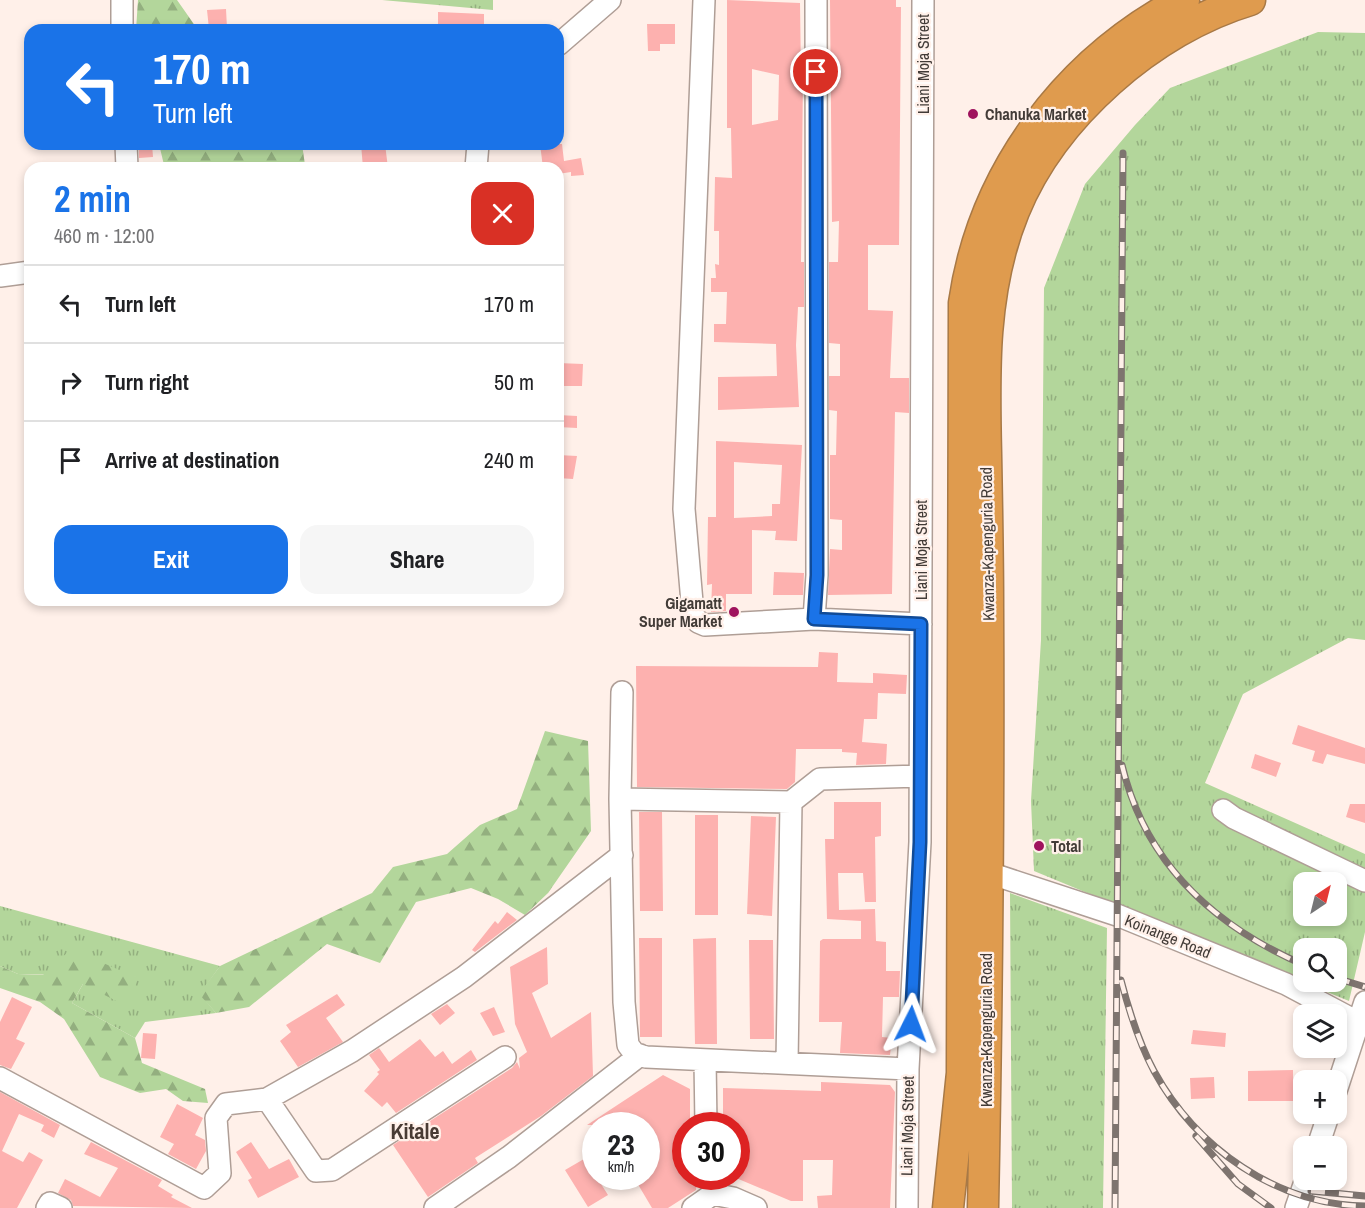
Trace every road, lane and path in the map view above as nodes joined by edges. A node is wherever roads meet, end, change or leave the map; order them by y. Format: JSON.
{"nodes":[{"id":1,"x":122,"y":0,"type":"edge"},
{"id":2,"x":610,"y":0,"type":"edge"},
{"id":3,"x":704,"y":0,"type":"edge"},
{"id":4,"x":816,"y":0,"type":"edge"},
{"id":5,"x":923,"y":0,"type":"edge"},
{"id":6,"x":1184,"y":0,"type":"edge"},
{"id":7,"x":1242,"y":1,"type":"edge"},
{"id":8,"x":122,"y":24,"type":"edge"},
{"id":9,"x":564,"y":40,"type":"edge"},
{"id":10,"x":24,"y":273,"type":"edge"},
{"id":11,"x":0,"y":276,"type":"edge"},
{"id":12,"x":814,"y":619,"type":"junction"},
{"id":13,"x":921,"y":624,"type":"junction"},
{"id":14,"x":622,"y":692,"type":"dead end"},
{"id":15,"x":921,"y":776,"type":"junction"},
{"id":16,"x":620,"y":798,"type":"junction"},
{"id":17,"x":791,"y":802,"type":"junction"},
{"id":18,"x":1223,"y":810,"type":"dead end"},
{"id":19,"x":622,"y":855,"type":"junction"},
{"id":20,"x":975,"y":869,"type":"junction"},
{"id":21,"x":1365,"y":881,"type":"edge"},
{"id":22,"x":1365,"y":1002,"type":"edge"},
{"id":23,"x":1362,"y":1024,"type":"edge"},
{"id":24,"x":640,"y":1055,"type":"junction"},
{"id":25,"x":505,"y":1057,"type":"dead end"},
{"id":26,"x":705,"y":1060,"type":"junction"},
{"id":27,"x":787,"y":1063,"type":"junction"},
{"id":28,"x":908,"y":1069,"type":"junction"},
{"id":29,"x":1344,"y":1070,"type":"edge"},
{"id":30,"x":0,"y":1078,"type":"edge"},
{"id":31,"x":267,"y":1099,"type":"junction"},
{"id":32,"x":706,"y":1112,"type":"edge"},
{"id":33,"x":708,"y":1190,"type":"edge"},
{"id":34,"x":720,"y":1190,"type":"edge"},
{"id":35,"x":1302,"y":1190,"type":"edge"},
{"id":36,"x":47,"y":1208,"type":"edge"},
{"id":37,"x":61,"y":1208,"type":"edge"},
{"id":38,"x":435,"y":1208,"type":"edge"},
{"id":39,"x":693,"y":1208,"type":"edge"},
{"id":40,"x":756,"y":1208,"type":"edge"},
{"id":41,"x":906,"y":1208,"type":"edge"},
{"id":42,"x":948,"y":1208,"type":"edge"},
{"id":43,"x":983,"y":1208,"type":"edge"},
{"id":44,"x":1296,"y":1208,"type":"edge"}],
"edges":[{"from":1,"to":8,"type":"street"},
{"from":2,"to":9,"type":"street"},
{"from":3,"to":12,"type":"street"},
{"from":4,"to":12,"type":"street"},
{"from":5,"to":13,"type":"street","name":"Liani Moja Street"},
{"from":6,"to":20,"type":"highway","name":"Kwanza-Kapenguria Road"},
{"from":7,"to":20,"type":"highway","name":"Kwanza-Kapenguria Road"},
{"from":10,"to":11,"type":"street"},
{"from":12,"to":13,"type":"street"},
{"from":13,"to":15,"type":"street","name":"Liani Moja Street"},
{"from":14,"to":16,"type":"street"},
{"from":15,"to":17,"type":"street"},
{"from":15,"to":28,"type":"street","name":"Liani Moja Street"},
{"from":16,"to":17,"type":"street"},
{"from":16,"to":19,"type":"street"},
{"from":17,"to":27,"type":"street"},
{"from":18,"to":21,"type":"street"},
{"from":19,"to":24,"type":"street"},
{"from":19,"to":31,"type":"street"},
{"from":20,"to":23,"type":"street","name":"Koinange Road"},
{"from":20,"to":42,"type":"highway","name":"Kwanza-Kapenguria Road"},
{"from":20,"to":43,"type":"highway","name":"Kwanza-Kapenguria Road"},
{"from":22,"to":23,"type":"street"},
{"from":23,"to":29,"type":"street"},
{"from":24,"to":26,"type":"street"},
{"from":24,"to":38,"type":"street"},
{"from":25,"to":31,"type":"street"},
{"from":26,"to":27,"type":"street"},
{"from":26,"to":32,"type":"street"},
{"from":27,"to":28,"type":"street"},
{"from":28,"to":41,"type":"street","name":"Liani Moja Street"},
{"from":30,"to":31,"type":"street"},
{"from":33,"to":39,"type":"street"},
{"from":34,"to":40,"type":"street"},
{"from":35,"to":44,"type":"street"},
{"from":36,"to":37,"type":"street"}]}
